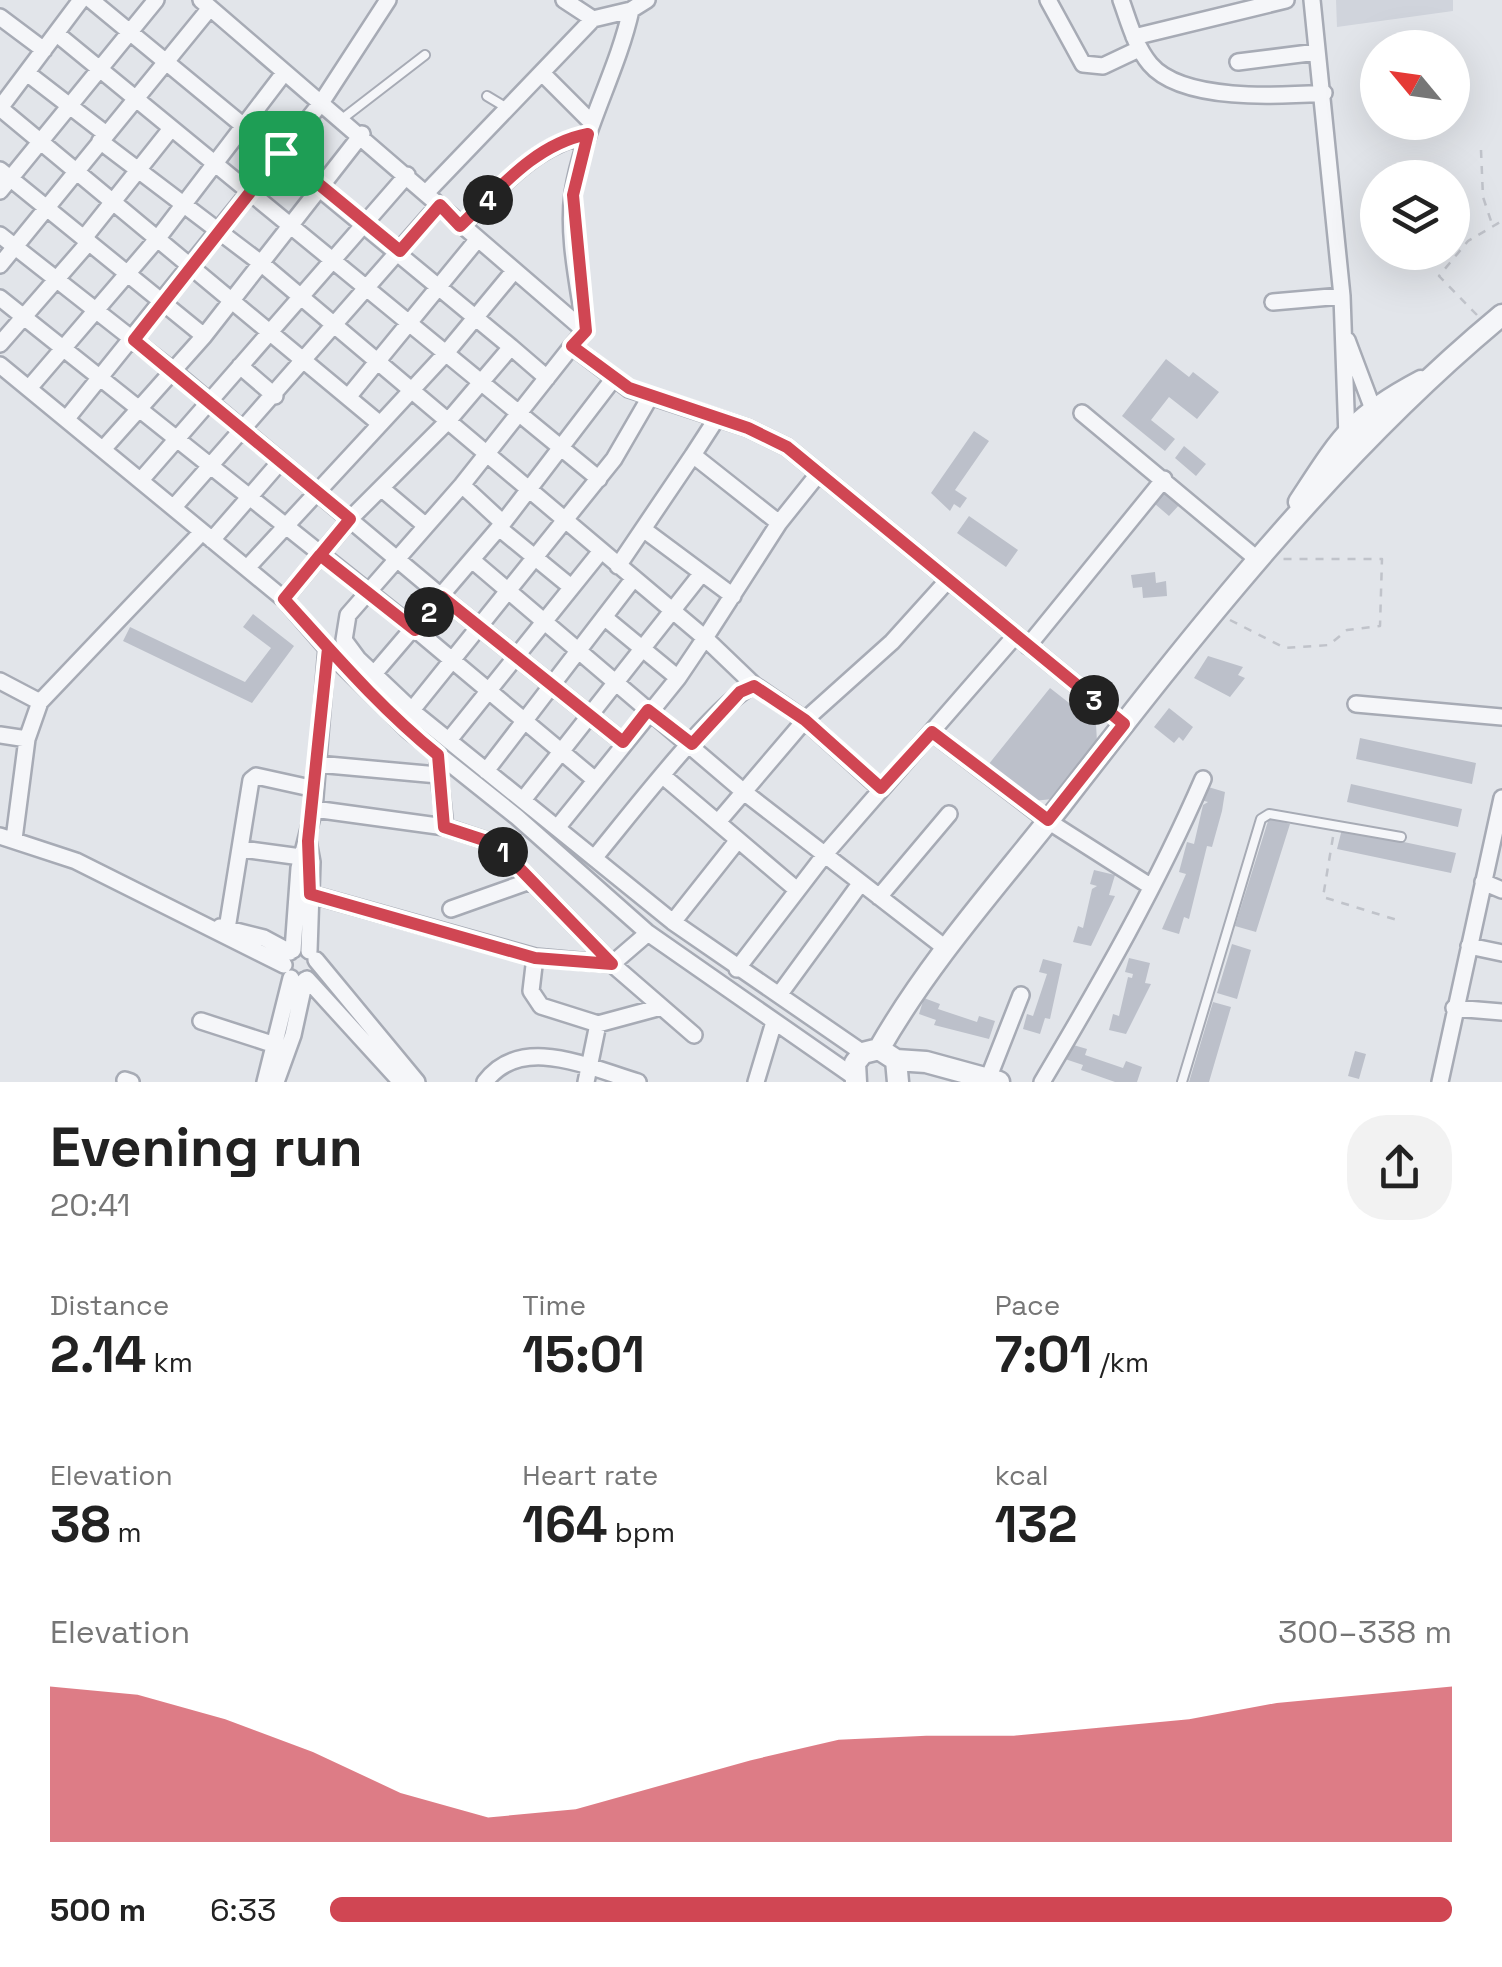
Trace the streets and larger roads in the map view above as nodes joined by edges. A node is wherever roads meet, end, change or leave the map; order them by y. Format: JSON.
{"nodes":[{"id":1,"x":10,"y":0,"type":"edge"},
{"id":2,"x":81,"y":0,"type":"edge"},
{"id":3,"x":90,"y":0,"type":"edge"},
{"id":4,"x":156,"y":0,"type":"edge"},
{"id":5,"x":388,"y":0,"type":"edge"},
{"id":6,"x":564,"y":0,"type":"edge"},
{"id":7,"x":1048,"y":0,"type":"edge"},
{"id":8,"x":1121,"y":0,"type":"edge"},
{"id":9,"x":1286,"y":0,"type":"edge"},
{"id":10,"x":1312,"y":0,"type":"edge"},
{"id":11,"x":206,"y":4,"type":"edge"},
{"id":12,"x":638,"y":4,"type":"edge"},
{"id":13,"x":0,"y":15,"type":"edge"},
{"id":14,"x":593,"y":18,"type":"junction"},
{"id":15,"x":131,"y":32,"type":"junction"},
{"id":16,"x":57,"y":34,"type":"junction"},
{"id":17,"x":1136,"y":43,"type":"junction"},
{"id":18,"x":44,"y":50,"type":"junction"},
{"id":19,"x":1317,"y":52,"type":"junction"},
{"id":20,"x":164,"y":60,"type":"junction"},
{"id":21,"x":1238,"y":62,"type":"dead end"},
{"id":22,"x":101,"y":71,"type":"junction"},
{"id":23,"x":27,"y":73,"type":"junction"},
{"id":24,"x":284,"y":73,"type":"junction"},
{"id":25,"x":544,"y":75,"type":"junction"},
{"id":26,"x":0,"y":76,"type":"edge"},
{"id":27,"x":16,"y":88,"type":"junction"},
{"id":28,"x":1324,"y":93,"type":"junction"},
{"id":29,"x":132,"y":99,"type":"junction"},
{"id":30,"x":320,"y":104,"type":"junction"},
{"id":31,"x":72,"y":107,"type":"junction"},
{"id":32,"x":0,"y":108,"type":"edge"},
{"id":33,"x":245,"y":124,"type":"junction"},
{"id":34,"x":590,"y":128,"type":"junction"},
{"id":35,"x":170,"y":130,"type":"junction"},
{"id":36,"x":362,"y":134,"type":"junction"},
{"id":37,"x":103,"y":138,"type":"junction"},
{"id":38,"x":42,"y":142,"type":"junction"},
{"id":39,"x":281,"y":153,"type":"junction"},
{"id":40,"x":214,"y":166,"type":"junction"},
{"id":41,"x":75,"y":170,"type":"junction"},
{"id":42,"x":139,"y":170,"type":"junction"},
{"id":43,"x":407,"y":175,"type":"junction"},
{"id":44,"x":3,"y":180,"type":"edge"},
{"id":45,"x":322,"y":188,"type":"junction"},
{"id":46,"x":426,"y":193,"type":"junction"},
{"id":47,"x":250,"y":194,"type":"junction"},
{"id":48,"x":113,"y":202,"type":"junction"},
{"id":49,"x":184,"y":205,"type":"junction"},
{"id":50,"x":440,"y":205,"type":"junction"},
{"id":51,"x":46,"y":209,"type":"junction"},
{"id":52,"x":364,"y":222,"type":"junction"},
{"id":53,"x":460,"y":226,"type":"junction"},
{"id":54,"x":290,"y":228,"type":"junction"},
{"id":55,"x":221,"y":232,"type":"junction"},
{"id":56,"x":0,"y":235,"type":"edge"},
{"id":57,"x":158,"y":238,"type":"junction"},
{"id":58,"x":87,"y":240,"type":"junction"},
{"id":59,"x":477,"y":240,"type":"junction"},
{"id":60,"x":15,"y":246,"type":"junction"},
{"id":61,"x":400,"y":251,"type":"junction"},
{"id":62,"x":331,"y":260,"type":"junction"},
{"id":63,"x":262,"y":264,"type":"junction"},
{"id":64,"x":0,"y":265,"type":"edge"},
{"id":65,"x":192,"y":266,"type":"junction"},
{"id":66,"x":126,"y":272,"type":"junction"},
{"id":67,"x":514,"y":272,"type":"junction"},
{"id":68,"x":56,"y":279,"type":"junction"},
{"id":69,"x":440,"y":286,"type":"junction"},
{"id":70,"x":369,"y":289,"type":"junction"},
{"id":71,"x":1342,"y":296,"type":"junction"},
{"id":72,"x":300,"y":297,"type":"junction"},
{"id":73,"x":0,"y":298,"type":"edge"},
{"id":74,"x":233,"y":301,"type":"junction"},
{"id":75,"x":1273,"y":302,"type":"dead end"},
{"id":76,"x":163,"y":303,"type":"junction"},
{"id":77,"x":94,"y":310,"type":"junction"},
{"id":78,"x":24,"y":316,"type":"junction"},
{"id":79,"x":477,"y":318,"type":"junction"},
{"id":80,"x":1495,"y":321,"type":"edge"},
{"id":81,"x":411,"y":324,"type":"junction"},
{"id":82,"x":334,"y":326,"type":"junction"},
{"id":83,"x":271,"y":331,"type":"junction"},
{"id":84,"x":586,"y":331,"type":"junction"},
{"id":85,"x":1344,"y":332,"type":"junction"},
{"id":86,"x":204,"y":336,"type":"junction"},
{"id":87,"x":134,"y":340,"type":"junction"},
{"id":88,"x":0,"y":344,"type":"edge"},
{"id":89,"x":62,"y":346,"type":"junction"},
{"id":90,"x":572,"y":346,"type":"junction"},
{"id":91,"x":511,"y":347,"type":"junction"},
{"id":92,"x":446,"y":354,"type":"junction"},
{"id":93,"x":306,"y":360,"type":"junction"},
{"id":94,"x":376,"y":362,"type":"junction"},
{"id":95,"x":0,"y":365,"type":"edge"},
{"id":96,"x":240,"y":366,"type":"junction"},
{"id":97,"x":173,"y":371,"type":"junction"},
{"id":98,"x":1436,"y":372,"type":"junction"},
{"id":99,"x":100,"y":377,"type":"junction"},
{"id":100,"x":546,"y":378,"type":"junction"},
{"id":101,"x":614,"y":378,"type":"junction"},
{"id":102,"x":482,"y":384,"type":"junction"},
{"id":103,"x":30,"y":387,"type":"junction"},
{"id":104,"x":412,"y":390,"type":"junction"},
{"id":105,"x":275,"y":396,"type":"junction"},
{"id":106,"x":349,"y":396,"type":"junction"},
{"id":107,"x":650,"y":397,"type":"junction"},
{"id":108,"x":209,"y":402,"type":"junction"},
{"id":109,"x":1372,"y":406,"type":"junction"},
{"id":110,"x":139,"y":408,"type":"junction"},
{"id":111,"x":1082,"y":413,"type":"dead end"},
{"id":112,"x":518,"y":415,"type":"junction"},
{"id":113,"x":68,"y":416,"type":"junction"},
{"id":114,"x":717,"y":418,"type":"junction"},
{"id":115,"x":448,"y":421,"type":"junction"},
{"id":116,"x":380,"y":424,"type":"junction"},
{"id":117,"x":1381,"y":430,"type":"junction"},
{"id":118,"x":244,"y":431,"type":"junction"},
{"id":119,"x":1344,"y":434,"type":"junction"},
{"id":120,"x":177,"y":438,"type":"junction"},
{"id":121,"x":105,"y":448,"type":"junction"},
{"id":122,"x":560,"y":452,"type":"junction"},
{"id":123,"x":485,"y":454,"type":"junction"},
{"id":124,"x":693,"y":455,"type":"junction"},
{"id":125,"x":1357,"y":455,"type":"junction"},
{"id":126,"x":279,"y":462,"type":"junction"},
{"id":127,"x":210,"y":466,"type":"junction"},
{"id":128,"x":820,"y":473,"type":"junction"},
{"id":129,"x":598,"y":479,"type":"junction"},
{"id":130,"x":1164,"y":479,"type":"junction"},
{"id":131,"x":141,"y":480,"type":"junction"},
{"id":132,"x":462,"y":485,"type":"junction"},
{"id":133,"x":381,"y":488,"type":"junction"},
{"id":134,"x":530,"y":489,"type":"junction"},
{"id":135,"x":315,"y":491,"type":"junction"},
{"id":136,"x":248,"y":498,"type":"junction"},
{"id":137,"x":174,"y":507,"type":"junction"},
{"id":138,"x":350,"y":519,"type":"junction"},
{"id":139,"x":564,"y":519,"type":"junction"},
{"id":140,"x":779,"y":523,"type":"junction"},
{"id":141,"x":283,"y":525,"type":"junction"},
{"id":142,"x":501,"y":525,"type":"junction"},
{"id":143,"x":426,"y":526,"type":"junction"},
{"id":144,"x":643,"y":529,"type":"junction"},
{"id":145,"x":207,"y":536,"type":"junction"},
{"id":146,"x":601,"y":551,"type":"junction"},
{"id":147,"x":1264,"y":553,"type":"junction"},
{"id":148,"x":320,"y":555,"type":"junction"},
{"id":149,"x":533,"y":556,"type":"junction"},
{"id":150,"x":396,"y":559,"type":"junction"},
{"id":151,"x":472,"y":560,"type":"junction"},
{"id":152,"x":618,"y":566,"type":"junction"},
{"id":153,"x":247,"y":568,"type":"junction"},
{"id":154,"x":702,"y":573,"type":"junction"},
{"id":155,"x":634,"y":578,"type":"junction"},
{"id":156,"x":948,"y":580,"type":"junction"},
{"id":157,"x":571,"y":588,"type":"junction"},
{"id":158,"x":508,"y":592,"type":"junction"},
{"id":159,"x":367,"y":593,"type":"junction"},
{"id":160,"x":733,"y":596,"type":"junction"},
{"id":161,"x":442,"y":597,"type":"junction"},
{"id":162,"x":284,"y":599,"type":"junction"},
{"id":163,"x":671,"y":610,"type":"junction"},
{"id":164,"x":604,"y":617,"type":"junction"},
{"id":165,"x":545,"y":622,"type":"junction"},
{"id":166,"x":480,"y":628,"type":"junction"},
{"id":167,"x":415,"y":630,"type":"junction"},
{"id":168,"x":705,"y":638,"type":"junction"},
{"id":169,"x":1021,"y":640,"type":"junction"},
{"id":170,"x":328,"y":648,"type":"junction"},
{"id":171,"x":642,"y":648,"type":"junction"},
{"id":172,"x":577,"y":650,"type":"junction"},
{"id":173,"x":516,"y":658,"type":"junction"},
{"id":174,"x":452,"y":662,"type":"junction"},
{"id":175,"x":373,"y":674,"type":"junction"},
{"id":176,"x":678,"y":678,"type":"junction"},
{"id":177,"x":0,"y":680,"type":"edge"},
{"id":178,"x":612,"y":681,"type":"junction"},
{"id":179,"x":550,"y":684,"type":"junction"},
{"id":180,"x":754,"y":686,"type":"junction"},
{"id":181,"x":489,"y":692,"type":"junction"},
{"id":182,"x":40,"y":702,"type":"junction"},
{"id":183,"x":1356,"y":704,"type":"dead end"},
{"id":184,"x":412,"y":710,"type":"junction"},
{"id":185,"x":648,"y":710,"type":"junction"},
{"id":186,"x":588,"y":714,"type":"junction"},
{"id":187,"x":1502,"y":717,"type":"edge"},
{"id":188,"x":523,"y":720,"type":"junction"},
{"id":189,"x":805,"y":720,"type":"junction"},
{"id":190,"x":1124,"y":724,"type":"junction"},
{"id":191,"x":932,"y":732,"type":"junction"},
{"id":192,"x":0,"y":735,"type":"edge"},
{"id":193,"x":27,"y":739,"type":"junction"},
{"id":194,"x":450,"y":740,"type":"junction"},
{"id":195,"x":623,"y":742,"type":"junction"},
{"id":196,"x":692,"y":744,"type":"junction"},
{"id":197,"x":559,"y":751,"type":"junction"},
{"id":198,"x":438,"y":755,"type":"junction"},
{"id":199,"x":318,"y":764,"type":"junction"},
{"id":200,"x":486,"y":770,"type":"junction"},
{"id":201,"x":438,"y":775,"type":"junction"},
{"id":202,"x":663,"y":776,"type":"junction"},
{"id":203,"x":594,"y":779,"type":"junction"},
{"id":204,"x":1203,"y":779,"type":"dead end"},
{"id":205,"x":315,"y":788,"type":"junction"},
{"id":206,"x":881,"y":788,"type":"junction"},
{"id":207,"x":744,"y":792,"type":"junction"},
{"id":208,"x":1502,"y":798,"type":"edge"},
{"id":209,"x":523,"y":800,"type":"junction"},
{"id":210,"x":314,"y":809,"type":"junction"},
{"id":211,"x":948,"y":814,"type":"dead end"},
{"id":212,"x":517,"y":817,"type":"junction"},
{"id":213,"x":1048,"y":820,"type":"junction"},
{"id":214,"x":718,"y":822,"type":"junction"},
{"id":215,"x":444,"y":827,"type":"junction"},
{"id":216,"x":557,"y":828,"type":"junction"},
{"id":217,"x":1498,"y":833,"type":"edge"},
{"id":218,"x":7,"y":838,"type":"edge"},
{"id":219,"x":738,"y":840,"type":"junction"},
{"id":220,"x":496,"y":844,"type":"junction"},
{"id":221,"x":242,"y":849,"type":"junction"},
{"id":222,"x":305,"y":849,"type":"junction"},
{"id":223,"x":826,"y":853,"type":"junction"},
{"id":224,"x":595,"y":857,"type":"junction"},
{"id":225,"x":530,"y":880,"type":"junction"},
{"id":226,"x":1482,"y":882,"type":"junction"},
{"id":227,"x":860,"y":884,"type":"junction"},
{"id":228,"x":1150,"y":886,"type":"junction"},
{"id":229,"x":797,"y":890,"type":"junction"},
{"id":230,"x":1502,"y":890,"type":"edge"},
{"id":231,"x":310,"y":894,"type":"junction"},
{"id":232,"x":879,"y":897,"type":"junction"},
{"id":233,"x":450,"y":908,"type":"dead end"},
{"id":234,"x":672,"y":922,"type":"junction"},
{"id":235,"x":222,"y":930,"type":"junction"},
{"id":236,"x":648,"y":933,"type":"junction"},
{"id":237,"x":1469,"y":946,"type":"junction"},
{"id":238,"x":944,"y":947,"type":"junction"},
{"id":239,"x":1502,"y":953,"type":"edge"},
{"id":240,"x":535,"y":958,"type":"junction"},
{"id":241,"x":299,"y":964,"type":"junction"},
{"id":242,"x":612,"y":964,"type":"junction"},
{"id":243,"x":737,"y":969,"type":"junction"},
{"id":244,"x":779,"y":995,"type":"junction"},
{"id":245,"x":1020,"y":996,"type":"dead end"},
{"id":246,"x":661,"y":1007,"type":"junction"},
{"id":247,"x":1454,"y":1008,"type":"junction"},
{"id":248,"x":1502,"y":1012,"type":"edge"},
{"id":249,"x":201,"y":1021,"type":"dead end"},
{"id":250,"x":774,"y":1022,"type":"junction"},
{"id":251,"x":598,"y":1024,"type":"junction"},
{"id":252,"x":694,"y":1035,"type":"dead end"},
{"id":253,"x":275,"y":1044,"type":"junction"},
{"id":254,"x":879,"y":1054,"type":"junction"},
{"id":255,"x":588,"y":1075,"type":"edge"},
{"id":256,"x":854,"y":1079,"type":"edge"},
{"id":257,"x":994,"y":1080,"type":"edge"},
{"id":258,"x":265,"y":1082,"type":"edge"},
{"id":259,"x":276,"y":1082,"type":"edge"},
{"id":260,"x":401,"y":1082,"type":"edge"},
{"id":261,"x":417,"y":1082,"type":"edge"},
{"id":262,"x":485,"y":1082,"type":"edge"},
{"id":263,"x":638,"y":1082,"type":"edge"},
{"id":264,"x":756,"y":1082,"type":"edge"},
{"id":265,"x":898,"y":1082,"type":"edge"},
{"id":266,"x":1042,"y":1082,"type":"edge"},
{"id":267,"x":1440,"y":1082,"type":"edge"}],
"edges":[{"from":1,"to":13,"type":"street"},
{"from":2,"to":16,"type":"street"},
{"from":3,"to":15,"type":"street"},
{"from":4,"to":15,"type":"street"},
{"from":5,"to":30,"type":"street"},
{"from":6,"to":14,"type":"street"},
{"from":7,"to":17,"type":"street"},
{"from":8,"to":17,"type":"street"},
{"from":9,"to":17,"type":"street"},
{"from":10,"to":19,"type":"street"},
{"from":11,"to":20,"type":"street"},
{"from":11,"to":24,"type":"street"},
{"from":12,"to":14,"type":"street"},
{"from":12,"to":34,"type":"street"},
{"from":13,"to":18,"type":"street"},
{"from":14,"to":25,"type":"street"},
{"from":15,"to":20,"type":"street"},
{"from":15,"to":22,"type":"street"},
{"from":16,"to":18,"type":"street"},
{"from":16,"to":22,"type":"street"},
{"from":17,"to":28,"type":"street"},
{"from":18,"to":23,"type":"street"},
{"from":19,"to":21,"type":"street"},
{"from":19,"to":28,"type":"street"},
{"from":20,"to":29,"type":"street"},
{"from":20,"to":33,"type":"street"},
{"from":22,"to":29,"type":"street"},
{"from":22,"to":31,"type":"street"},
{"from":23,"to":27,"type":"street"},
{"from":23,"to":31,"type":"street"},
{"from":24,"to":30,"type":"street"},
{"from":24,"to":33,"type":"street"},
{"from":25,"to":34,"type":"street"},
{"from":25,"to":46,"type":"street"},
{"from":26,"to":27,"type":"street"},
{"from":27,"to":32,"type":"street"},
{"from":28,"to":71,"type":"street"},
{"from":29,"to":35,"type":"street"},
{"from":29,"to":37,"type":"street"},
{"from":30,"to":36,"type":"street"},
{"from":30,"to":39,"type":"street"},
{"from":31,"to":37,"type":"street"},
{"from":31,"to":38,"type":"street"},
{"from":32,"to":38,"type":"street"},
{"from":33,"to":39,"type":"street"},
{"from":33,"to":40,"type":"street"},
{"from":34,"to":53,"type":"street"},
{"from":34,"to":84,"type":"street"},
{"from":35,"to":40,"type":"street"},
{"from":35,"to":42,"type":"street"},
{"from":36,"to":43,"type":"street"},
{"from":36,"to":45,"type":"street"},
{"from":37,"to":41,"type":"street"},
{"from":37,"to":42,"type":"street"},
{"from":38,"to":41,"type":"street"},
{"from":38,"to":44,"type":"street"},
{"from":39,"to":45,"type":"street"},
{"from":39,"to":47,"type":"street"},
{"from":40,"to":47,"type":"street"},
{"from":40,"to":49,"type":"street"},
{"from":41,"to":48,"type":"street"},
{"from":41,"to":51,"type":"street"},
{"from":42,"to":48,"type":"street"},
{"from":42,"to":49,"type":"street"},
{"from":43,"to":46,"type":"street"},
{"from":43,"to":52,"type":"street"},
{"from":44,"to":51,"type":"street"},
{"from":45,"to":52,"type":"street"},
{"from":45,"to":54,"type":"street"},
{"from":46,"to":50,"type":"street"},
{"from":47,"to":54,"type":"street"},
{"from":47,"to":55,"type":"street"},
{"from":48,"to":57,"type":"street"},
{"from":48,"to":58,"type":"street"},
{"from":49,"to":55,"type":"street"},
{"from":49,"to":57,"type":"street"},
{"from":50,"to":53,"type":"street"},
{"from":50,"to":61,"type":"street"},
{"from":51,"to":58,"type":"street"},
{"from":51,"to":60,"type":"street"},
{"from":52,"to":61,"type":"street"},
{"from":52,"to":62,"type":"street"},
{"from":53,"to":59,"type":"street"},
{"from":54,"to":62,"type":"street"},
{"from":54,"to":63,"type":"street"},
{"from":55,"to":63,"type":"street"},
{"from":55,"to":65,"type":"street"},
{"from":56,"to":60,"type":"street"},
{"from":57,"to":65,"type":"street"},
{"from":57,"to":66,"type":"street"},
{"from":58,"to":66,"type":"street"},
{"from":58,"to":68,"type":"street"},
{"from":59,"to":67,"type":"street"},
{"from":59,"to":69,"type":"street"},
{"from":60,"to":64,"type":"street"},
{"from":60,"to":68,"type":"street"},
{"from":61,"to":69,"type":"street"},
{"from":61,"to":70,"type":"street"},
{"from":62,"to":70,"type":"street"},
{"from":62,"to":72,"type":"street"},
{"from":63,"to":72,"type":"street"},
{"from":63,"to":74,"type":"street"},
{"from":65,"to":74,"type":"street"},
{"from":65,"to":76,"type":"street"},
{"from":66,"to":76,"type":"street"},
{"from":66,"to":77,"type":"street"},
{"from":67,"to":79,"type":"street"},
{"from":67,"to":84,"type":"street"},
{"from":68,"to":77,"type":"street"},
{"from":68,"to":78,"type":"street"},
{"from":69,"to":79,"type":"street"},
{"from":69,"to":81,"type":"street"},
{"from":70,"to":81,"type":"street"},
{"from":70,"to":82,"type":"street"},
{"from":71,"to":75,"type":"street"},
{"from":71,"to":85,"type":"street"},
{"from":72,"to":82,"type":"street"},
{"from":72,"to":83,"type":"street"},
{"from":73,"to":78,"type":"street"},
{"from":74,"to":83,"type":"street"},
{"from":74,"to":86,"type":"street"},
{"from":76,"to":86,"type":"street"},
{"from":76,"to":87,"type":"street"},
{"from":77,"to":87,"type":"street"},
{"from":77,"to":89,"type":"street"},
{"from":78,"to":88,"type":"street"},
{"from":78,"to":89,"type":"street"},
{"from":79,"to":91,"type":"street"},
{"from":79,"to":92,"type":"street"},
{"from":80,"to":98,"type":"street"},
{"from":81,"to":92,"type":"street"},
{"from":81,"to":94,"type":"street"},
{"from":82,"to":93,"type":"street"},
{"from":82,"to":94,"type":"street"},
{"from":83,"to":93,"type":"street"},
{"from":83,"to":96,"type":"street"},
{"from":84,"to":90,"type":"street"},
{"from":85,"to":109,"type":"street"},
{"from":85,"to":119,"type":"street"},
{"from":86,"to":97,"type":"street"},
{"from":87,"to":97,"type":"street"},
{"from":87,"to":99,"type":"street"},
{"from":89,"to":99,"type":"street"},
{"from":89,"to":103,"type":"street"},
{"from":90,"to":100,"type":"street"},
{"from":90,"to":101,"type":"street"},
{"from":91,"to":100,"type":"street"},
{"from":91,"to":102,"type":"street"},
{"from":92,"to":102,"type":"street"},
{"from":92,"to":104,"type":"street"},
{"from":93,"to":105,"type":"street"},
{"from":93,"to":106,"type":"street"},
{"from":94,"to":104,"type":"street"},
{"from":94,"to":106,"type":"street"},
{"from":95,"to":103,"type":"street"},
{"from":96,"to":105,"type":"street"},
{"from":96,"to":108,"type":"street"},
{"from":97,"to":108,"type":"street"},
{"from":97,"to":110,"type":"street"},
{"from":98,"to":109,"type":"street"},
{"from":98,"to":117,"type":"street"},
{"from":99,"to":110,"type":"street"},
{"from":99,"to":113,"type":"street"},
{"from":100,"to":112,"type":"street"},
{"from":101,"to":107,"type":"street"},
{"from":101,"to":122,"type":"street"},
{"from":102,"to":112,"type":"street"},
{"from":102,"to":115,"type":"street"},
{"from":103,"to":113,"type":"street"},
{"from":104,"to":115,"type":"street"},
{"from":104,"to":116,"type":"street"},
{"from":105,"to":118,"type":"street"},
{"from":106,"to":116,"type":"street"},
{"from":107,"to":114,"type":"street"},
{"from":107,"to":129,"type":"street"},
{"from":108,"to":118,"type":"street"},
{"from":108,"to":120,"type":"street"},
{"from":109,"to":117,"type":"street"},
{"from":109,"to":119,"type":"street"},
{"from":110,"to":120,"type":"street"},
{"from":110,"to":121,"type":"street"},
{"from":111,"to":130,"type":"street"},
{"from":112,"to":122,"type":"street"},
{"from":112,"to":123,"type":"street"},
{"from":113,"to":121,"type":"street"},
{"from":114,"to":124,"type":"street"},
{"from":114,"to":128,"type":"street"},
{"from":115,"to":123,"type":"street"},
{"from":115,"to":133,"type":"street"},
{"from":116,"to":135,"type":"street"},
{"from":117,"to":125,"type":"street"},
{"from":118,"to":126,"type":"street"},
{"from":118,"to":127,"type":"street"},
{"from":119,"to":125,"type":"street"},
{"from":119,"to":147,"type":"street"},
{"from":120,"to":127,"type":"street"},
{"from":120,"to":131,"type":"street"},
{"from":121,"to":131,"type":"street"},
{"from":122,"to":129,"type":"street"},
{"from":122,"to":134,"type":"street"},
{"from":123,"to":132,"type":"street"},
{"from":123,"to":134,"type":"street"},
{"from":124,"to":140,"type":"street"},
{"from":124,"to":144,"type":"street"},
{"from":125,"to":147,"type":"street"},
{"from":126,"to":135,"type":"street"},
{"from":126,"to":136,"type":"street"},
{"from":127,"to":136,"type":"street"},
{"from":127,"to":137,"type":"street"},
{"from":128,"to":140,"type":"street"},
{"from":128,"to":156,"type":"street"},
{"from":129,"to":139,"type":"street"},
{"from":130,"to":147,"type":"street"},
{"from":130,"to":169,"type":"street"},
{"from":131,"to":137,"type":"street"},
{"from":132,"to":142,"type":"street"},
{"from":132,"to":143,"type":"street"},
{"from":133,"to":138,"type":"street"},
{"from":133,"to":143,"type":"street"},
{"from":134,"to":139,"type":"street"},
{"from":134,"to":142,"type":"street"},
{"from":135,"to":138,"type":"street"},
{"from":135,"to":141,"type":"street"},
{"from":136,"to":141,"type":"street"},
{"from":136,"to":145,"type":"street"},
{"from":137,"to":145,"type":"street"},
{"from":138,"to":148,"type":"street"},
{"from":138,"to":150,"type":"street"},
{"from":139,"to":146,"type":"street"},
{"from":139,"to":149,"type":"street"},
{"from":140,"to":160,"type":"street"},
{"from":141,"to":148,"type":"street"},
{"from":141,"to":153,"type":"street"},
{"from":142,"to":149,"type":"street"},
{"from":142,"to":151,"type":"street"},
{"from":143,"to":150,"type":"street"},
{"from":144,"to":152,"type":"street"},
{"from":144,"to":154,"type":"street"},
{"from":145,"to":153,"type":"street"},
{"from":145,"to":182,"type":"street"},
{"from":146,"to":152,"type":"street"},
{"from":146,"to":157,"type":"street"},
{"from":147,"to":190,"type":"street"},
{"from":148,"to":159,"type":"street"},
{"from":148,"to":162,"type":"street"},
{"from":149,"to":157,"type":"street"},
{"from":149,"to":158,"type":"street"},
{"from":150,"to":159,"type":"street"},
{"from":150,"to":161,"type":"street"},
{"from":151,"to":158,"type":"street"},
{"from":151,"to":161,"type":"street"},
{"from":152,"to":155,"type":"street"},
{"from":153,"to":162,"type":"street"},
{"from":154,"to":160,"type":"street"},
{"from":154,"to":163,"type":"street"},
{"from":155,"to":163,"type":"street"},
{"from":155,"to":164,"type":"street"},
{"from":156,"to":169,"type":"street"},
{"from":156,"to":189,"type":"street"},
{"from":157,"to":165,"type":"street"},
{"from":158,"to":165,"type":"street"},
{"from":158,"to":166,"type":"street"},
{"from":159,"to":167,"type":"street"},
{"from":159,"to":175,"type":"street"},
{"from":160,"to":168,"type":"street"},
{"from":161,"to":166,"type":"street"},
{"from":161,"to":167,"type":"street"},
{"from":162,"to":170,"type":"street"},
{"from":163,"to":168,"type":"street"},
{"from":163,"to":171,"type":"street"},
{"from":164,"to":171,"type":"street"},
{"from":164,"to":172,"type":"street"},
{"from":165,"to":172,"type":"street"},
{"from":165,"to":173,"type":"street"},
{"from":166,"to":173,"type":"street"},
{"from":166,"to":174,"type":"street"},
{"from":167,"to":174,"type":"street"},
{"from":167,"to":175,"type":"street"},
{"from":168,"to":176,"type":"street"},
{"from":168,"to":180,"type":"street"},
{"from":169,"to":190,"type":"street"},
{"from":169,"to":191,"type":"street"},
{"from":170,"to":198,"type":"street"},
{"from":170,"to":199,"type":"street"},
{"from":171,"to":176,"type":"street"},
{"from":171,"to":178,"type":"street"},
{"from":172,"to":178,"type":"street"},
{"from":172,"to":179,"type":"street"},
{"from":173,"to":179,"type":"street"},
{"from":173,"to":181,"type":"street"},
{"from":174,"to":181,"type":"street"},
{"from":174,"to":184,"type":"street"},
{"from":175,"to":184,"type":"street"},
{"from":176,"to":185,"type":"street"},
{"from":177,"to":182,"type":"street"},
{"from":178,"to":185,"type":"street"},
{"from":178,"to":186,"type":"street"},
{"from":179,"to":186,"type":"street"},
{"from":179,"to":188,"type":"street"},
{"from":180,"to":189,"type":"street"},
{"from":180,"to":196,"type":"street"},
{"from":181,"to":188,"type":"street"},
{"from":181,"to":194,"type":"street"},
{"from":182,"to":193,"type":"street"},
{"from":183,"to":187,"type":"street"},
{"from":184,"to":194,"type":"street"},
{"from":185,"to":195,"type":"street"},
{"from":185,"to":196,"type":"street"},
{"from":186,"to":195,"type":"street"},
{"from":186,"to":197,"type":"street"},
{"from":188,"to":197,"type":"street"},
{"from":188,"to":200,"type":"street"},
{"from":189,"to":206,"type":"street"},
{"from":189,"to":207,"type":"street"},
{"from":190,"to":213,"type":"street"},
{"from":191,"to":206,"type":"street"},
{"from":191,"to":213,"type":"street"},
{"from":192,"to":193,"type":"street"},
{"from":193,"to":218,"type":"street"},
{"from":194,"to":200,"type":"street"},
{"from":195,"to":203,"type":"street"},
{"from":196,"to":202,"type":"street"},
{"from":196,"to":207,"type":"street"},
{"from":197,"to":203,"type":"street"},
{"from":197,"to":209,"type":"street"},
{"from":198,"to":201,"type":"street"},
{"from":198,"to":212,"type":"street"},
{"from":199,"to":201,"type":"street"},
{"from":199,"to":205,"type":"street"},
{"from":200,"to":209,"type":"street"},
{"from":201,"to":215,"type":"street"},
{"from":202,"to":214,"type":"street"},
{"from":202,"to":224,"type":"street"},
{"from":203,"to":216,"type":"street"},
{"from":204,"to":228,"type":"street"},
{"from":205,"to":210,"type":"street"},
{"from":205,"to":221,"type":"street"},
{"from":206,"to":223,"type":"street"},
{"from":207,"to":214,"type":"street"},
{"from":207,"to":223,"type":"street"},
{"from":208,"to":217,"type":"street"},
{"from":209,"to":216,"type":"street"},
{"from":210,"to":215,"type":"street"},
{"from":210,"to":222,"type":"street"},
{"from":211,"to":232,"type":"street"},
{"from":212,"to":220,"type":"street"},
{"from":212,"to":236,"type":"street"},
{"from":213,"to":228,"type":"street"},
{"from":213,"to":238,"type":"street"},
{"from":214,"to":219,"type":"street"},
{"from":215,"to":220,"type":"street"},
{"from":216,"to":224,"type":"street"},
{"from":217,"to":226,"type":"street"},
{"from":218,"to":235,"type":"street"},
{"from":219,"to":229,"type":"street"},
{"from":219,"to":234,"type":"street"},
{"from":220,"to":225,"type":"street"},
{"from":221,"to":222,"type":"street"},
{"from":221,"to":235,"type":"street"},
{"from":222,"to":231,"type":"street"},
{"from":222,"to":241,"type":"street"},
{"from":223,"to":227,"type":"street"},
{"from":223,"to":229,"type":"street"},
{"from":224,"to":234,"type":"street"},
{"from":225,"to":233,"type":"street"},
{"from":225,"to":242,"type":"street"},
{"from":226,"to":230,"type":"street"},
{"from":226,"to":237,"type":"street"},
{"from":227,"to":232,"type":"street"},
{"from":227,"to":244,"type":"street"},
{"from":228,"to":266,"type":"street"},
{"from":229,"to":243,"type":"street"},
{"from":231,"to":240,"type":"street"},
{"from":231,"to":241,"type":"street"},
{"from":232,"to":238,"type":"street"},
{"from":234,"to":243,"type":"street"},
{"from":235,"to":241,"type":"street"},
{"from":236,"to":242,"type":"street"},
{"from":236,"to":250,"type":"street"},
{"from":237,"to":239,"type":"street"},
{"from":237,"to":247,"type":"street"},
{"from":238,"to":254,"type":"street"},
{"from":240,"to":242,"type":"street"},
{"from":240,"to":251,"type":"street"},
{"from":241,"to":253,"type":"street"},
{"from":241,"to":259,"type":"street"},
{"from":241,"to":260,"type":"street"},
{"from":241,"to":261,"type":"street"},
{"from":242,"to":246,"type":"street"},
{"from":243,"to":244,"type":"street"},
{"from":244,"to":254,"type":"street"},
{"from":245,"to":257,"type":"street"},
{"from":246,"to":251,"type":"street"},
{"from":246,"to":252,"type":"street"},
{"from":247,"to":248,"type":"street"},
{"from":247,"to":267,"type":"street"},
{"from":249,"to":253,"type":"street"},
{"from":250,"to":256,"type":"street"},
{"from":250,"to":264,"type":"street"},
{"from":251,"to":255,"type":"street"},
{"from":253,"to":258,"type":"street"},
{"from":254,"to":256,"type":"street"},
{"from":254,"to":257,"type":"street"},
{"from":254,"to":265,"type":"street"},
{"from":255,"to":262,"type":"street"},
{"from":255,"to":263,"type":"street"}]}
